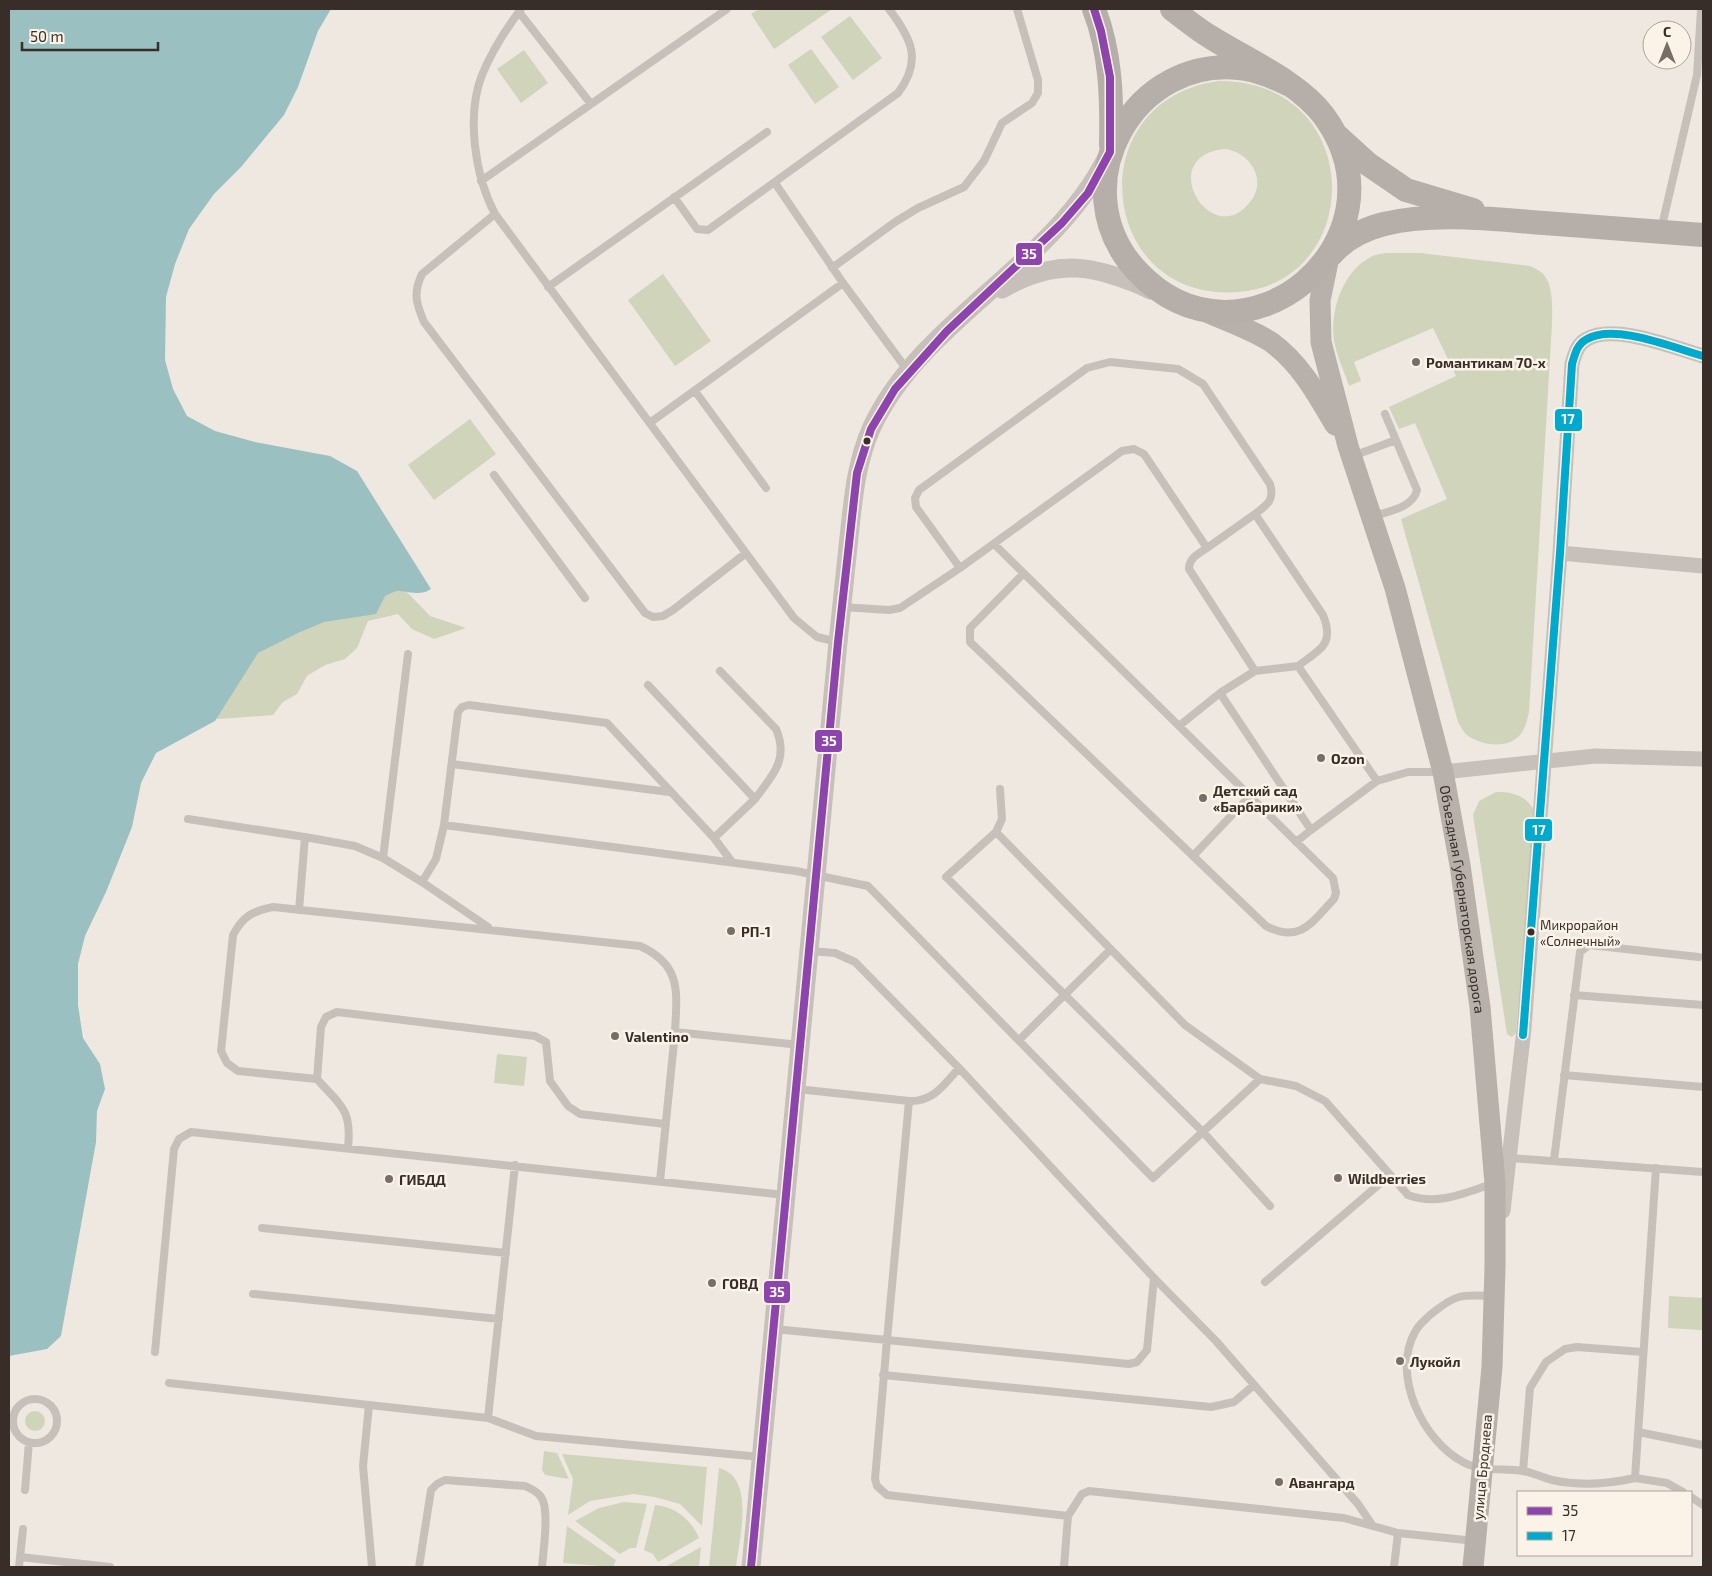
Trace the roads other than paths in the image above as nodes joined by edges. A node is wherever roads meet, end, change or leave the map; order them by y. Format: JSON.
{"nodes":[{"id":1,"x":727,"y":9,"type":"edge"},
{"id":2,"x":889,"y":9,"type":"edge"},
{"id":3,"x":1017,"y":9,"type":"edge"},
{"id":4,"x":1094,"y":9,"type":"edge"},
{"id":5,"x":1172,"y":9,"type":"edge"},
{"id":6,"x":1701,"y":9,"type":"edge"},
{"id":7,"x":520,"y":10,"type":"edge"},
{"id":8,"x":1288,"y":84,"type":"junction"},
{"id":9,"x":591,"y":104,"type":"junction"},
{"id":10,"x":767,"y":132,"type":"dead end"},
{"id":11,"x":1335,"y":134,"type":"junction"},
{"id":12,"x":1110,"y":152,"type":"junction"},
{"id":13,"x":481,"y":181,"type":"junction"},
{"id":14,"x":775,"y":183,"type":"junction"},
{"id":15,"x":674,"y":197,"type":"junction"},
{"id":16,"x":495,"y":214,"type":"junction"},
{"id":17,"x":1509,"y":220,"type":"junction"},
{"id":18,"x":1660,"y":232,"type":"junction"},
{"id":19,"x":1703,"y":235,"type":"edge"},
{"id":20,"x":1329,"y":257,"type":"junction"},
{"id":21,"x":832,"y":268,"type":"junction"},
{"id":22,"x":843,"y":283,"type":"junction"},
{"id":23,"x":548,"y":287,"type":"junction"},
{"id":24,"x":1175,"y":300,"type":"junction"},
{"id":25,"x":982,"y":301,"type":"junction"},
{"id":26,"x":1199,"y":309,"type":"junction"},
{"id":27,"x":1703,"y":356,"type":"edge"},
{"id":28,"x":910,"y":372,"type":"junction"},
{"id":29,"x":695,"y":391,"type":"junction"},
{"id":30,"x":1385,"y":414,"type":"dead end"},
{"id":31,"x":651,"y":422,"type":"junction"},
{"id":32,"x":1396,"y":440,"type":"junction"},
{"id":33,"x":1350,"y":451,"type":"junction"},
{"id":34,"x":494,"y":476,"type":"dead end"},
{"id":35,"x":766,"y":488,"type":"dead end"},
{"id":36,"x":1255,"y":514,"type":"junction"},
{"id":37,"x":1372,"y":517,"type":"junction"},
{"id":38,"x":994,"y":544,"type":"junction"},
{"id":39,"x":1207,"y":548,"type":"junction"},
{"id":40,"x":746,"y":553,"type":"junction"},
{"id":41,"x":1560,"y":553,"type":"junction"},
{"id":42,"x":1703,"y":566,"type":"edge"},
{"id":43,"x":960,"y":568,"type":"junction"},
{"id":44,"x":1023,"y":574,"type":"junction"},
{"id":45,"x":585,"y":598,"type":"dead end"},
{"id":46,"x":842,"y":607,"type":"junction"},
{"id":47,"x":838,"y":642,"type":"junction"},
{"id":48,"x":408,"y":654,"type":"dead end"},
{"id":49,"x":1298,"y":666,"type":"junction"},
{"id":50,"x":720,"y":671,"type":"dead end"},
{"id":51,"x":1255,"y":671,"type":"junction"},
{"id":52,"x":648,"y":685,"type":"dead end"},
{"id":53,"x":1220,"y":693,"type":"junction"},
{"id":54,"x":1179,"y":726,"type":"junction"},
{"id":55,"x":1703,"y":759,"type":"edge"},
{"id":56,"x":1544,"y":760,"type":"junction"},
{"id":57,"x":452,"y":764,"type":"junction"},
{"id":58,"x":1443,"y":772,"type":"junction"},
{"id":59,"x":1377,"y":781,"type":"junction"},
{"id":60,"x":1000,"y":789,"type":"dead end"},
{"id":61,"x":670,"y":792,"type":"junction"},
{"id":62,"x":1250,"y":796,"type":"junction"},
{"id":63,"x":755,"y":799,"type":"junction"},
{"id":64,"x":188,"y":819,"type":"dead end"},
{"id":65,"x":444,"y":825,"type":"junction"},
{"id":66,"x":1311,"y":830,"type":"junction"},
{"id":67,"x":996,"y":832,"type":"junction"},
{"id":68,"x":305,"y":837,"type":"junction"},
{"id":69,"x":714,"y":838,"type":"junction"},
{"id":70,"x":1296,"y":842,"type":"junction"},
{"id":71,"x":1193,"y":856,"type":"junction"},
{"id":72,"x":383,"y":858,"type":"junction"},
{"id":73,"x":732,"y":862,"type":"junction"},
{"id":74,"x":816,"y":874,"type":"junction"},
{"id":75,"x":422,"y":882,"type":"junction"},
{"id":76,"x":299,"y":910,"type":"junction"},
{"id":77,"x":489,"y":928,"type":"junction"},
{"id":78,"x":1110,"y":950,"type":"junction"},
{"id":79,"x":810,"y":951,"type":"junction"},
{"id":80,"x":1699,"y":957,"type":"dead end"},
{"id":81,"x":1574,"y":994,"type":"junction"},
{"id":82,"x":1064,"y":996,"type":"junction"},
{"id":83,"x":1703,"y":1005,"type":"edge"},
{"id":84,"x":675,"y":1032,"type":"junction"},
{"id":85,"x":1019,"y":1040,"type":"junction"},
{"id":86,"x":802,"y":1045,"type":"junction"},
{"id":87,"x":959,"y":1068,"type":"junction"},
{"id":88,"x":1564,"y":1075,"type":"junction"},
{"id":89,"x":317,"y":1079,"type":"junction"},
{"id":90,"x":1260,"y":1079,"type":"junction"},
{"id":91,"x":1703,"y":1087,"type":"edge"},
{"id":92,"x":797,"y":1089,"type":"junction"},
{"id":93,"x":909,"y":1100,"type":"junction"},
{"id":94,"x":666,"y":1124,"type":"junction"},
{"id":95,"x":1203,"y":1132,"type":"junction"},
{"id":96,"x":348,"y":1148,"type":"junction"},
{"id":97,"x":1510,"y":1158,"type":"junction"},
{"id":98,"x":1554,"y":1160,"type":"junction"},
{"id":99,"x":515,"y":1165,"type":"junction"},
{"id":100,"x":1656,"y":1168,"type":"junction"},
{"id":101,"x":1703,"y":1172,"type":"edge"},
{"id":102,"x":1390,"y":1175,"type":"junction"},
{"id":103,"x":660,"y":1181,"type":"junction"},
{"id":104,"x":1496,"y":1183,"type":"junction"},
{"id":105,"x":787,"y":1195,"type":"junction"},
{"id":106,"x":1270,"y":1206,"type":"dead end"},
{"id":107,"x":262,"y":1228,"type":"dead end"},
{"id":108,"x":506,"y":1252,"type":"junction"},
{"id":109,"x":1495,"y":1266,"type":"junction"},
{"id":110,"x":1154,"y":1278,"type":"junction"},
{"id":111,"x":1266,"y":1282,"type":"dead end"},
{"id":112,"x":253,"y":1294,"type":"dead end"},
{"id":113,"x":1494,"y":1296,"type":"junction"},
{"id":114,"x":499,"y":1319,"type":"junction"},
{"id":115,"x":774,"y":1329,"type":"junction"},
{"id":116,"x":887,"y":1340,"type":"junction"},
{"id":117,"x":155,"y":1352,"type":"dead end"},
{"id":118,"x":1644,"y":1352,"type":"junction"},
{"id":119,"x":1492,"y":1367,"type":"joint"},
{"id":120,"x":884,"y":1375,"type":"junction"},
{"id":121,"x":169,"y":1383,"type":"dead end"},
{"id":122,"x":1254,"y":1385,"type":"junction"},
{"id":123,"x":369,"y":1404,"type":"junction"},
{"id":124,"x":488,"y":1418,"type":"junction"},
{"id":125,"x":1638,"y":1432,"type":"junction"},
{"id":126,"x":29,"y":1442,"type":"junction"},
{"id":127,"x":1703,"y":1445,"type":"edge"},
{"id":128,"x":762,"y":1457,"type":"junction"},
{"id":129,"x":1482,"y":1468,"type":"junction"},
{"id":130,"x":1523,"y":1471,"type":"junction"},
{"id":131,"x":1635,"y":1478,"type":"junction"},
{"id":132,"x":25,"y":1490,"type":"dead end"},
{"id":133,"x":1680,"y":1491,"type":"edge"},
{"id":134,"x":1692,"y":1498,"type":"edge"},
{"id":135,"x":1703,"y":1505,"type":"edge"},
{"id":136,"x":1068,"y":1516,"type":"junction"},
{"id":137,"x":1373,"y":1526,"type":"junction"},
{"id":138,"x":23,"y":1529,"type":"dead end"},
{"id":139,"x":1398,"y":1533,"type":"junction"},
{"id":140,"x":1476,"y":1541,"type":"junction"},
{"id":141,"x":20,"y":1558,"type":"junction"},
{"id":142,"x":19,"y":1567,"type":"edge"},
{"id":143,"x":110,"y":1567,"type":"edge"},
{"id":144,"x":372,"y":1567,"type":"edge"},
{"id":145,"x":419,"y":1567,"type":"edge"},
{"id":146,"x":542,"y":1567,"type":"edge"},
{"id":147,"x":751,"y":1567,"type":"edge"},
{"id":148,"x":1064,"y":1567,"type":"edge"},
{"id":149,"x":1394,"y":1567,"type":"edge"},
{"id":150,"x":1473,"y":1567,"type":"edge"}],
"edges":[{"from":1,"to":9,"type":"lane"},
{"from":2,"to":14,"type":"lane"},
{"from":3,"to":21,"type":"lane"},
{"from":4,"to":12,"type":"main road"},
{"from":5,"to":8,"type":"main road"},
{"from":6,"to":18,"type":"lane"},
{"from":7,"to":9,"type":"lane"},
{"from":7,"to":13,"type":"lane"},
{"from":8,"to":11,"type":"main road"},
{"from":8,"to":12,"type":"main road"},
{"from":9,"to":13,"type":"lane"},
{"from":10,"to":15,"type":"lane"},
{"from":11,"to":17,"type":"main road"},
{"from":11,"to":20,"type":"main road"},
{"from":12,"to":24,"type":"main road"},
{"from":12,"to":25,"type":"street"},
{"from":13,"to":16,"type":"lane"},
{"from":14,"to":15,"type":"lane"},
{"from":14,"to":21,"type":"lane"},
{"from":15,"to":23,"type":"lane"},
{"from":16,"to":23,"type":"lane"},
{"from":16,"to":40,"type":"lane"},
{"from":17,"to":18,"type":"main road"},
{"from":17,"to":20,"type":"main road"},
{"from":18,"to":19,"type":"main road"},
{"from":20,"to":26,"type":"main road"},
{"from":20,"to":33,"type":"main road"},
{"from":21,"to":22,"type":"lane"},
{"from":22,"to":28,"type":"lane"},
{"from":22,"to":29,"type":"lane"},
{"from":23,"to":31,"type":"lane"},
{"from":24,"to":25,"type":"street"},
{"from":24,"to":26,"type":"main road"},
{"from":25,"to":28,"type":"street"},
{"from":26,"to":33,"type":"main road"},
{"from":27,"to":41,"type":"street"},
{"from":28,"to":46,"type":"street"},
{"from":29,"to":31,"type":"lane"},
{"from":29,"to":35,"type":"lane"},
{"from":30,"to":32,"type":"lane"},
{"from":31,"to":40,"type":"lane"},
{"from":32,"to":33,"type":"lane"},
{"from":32,"to":37,"type":"lane"},
{"from":33,"to":37,"type":"main road","name":"Объездная Губернаторская дорога"},
{"from":34,"to":45,"type":"lane"},
{"from":36,"to":39,"type":"lane"},
{"from":36,"to":43,"type":"lane"},
{"from":36,"to":49,"type":"lane"},
{"from":37,"to":58,"type":"main road","name":"Объездная Губернаторская дорога"},
{"from":38,"to":39,"type":"lane"},
{"from":38,"to":43,"type":"lane"},
{"from":38,"to":44,"type":"lane"},
{"from":39,"to":51,"type":"lane"},
{"from":40,"to":47,"type":"lane"},
{"from":41,"to":42,"type":"street"},
{"from":41,"to":56,"type":"street"},
{"from":43,"to":46,"type":"lane"},
{"from":44,"to":54,"type":"lane"},
{"from":44,"to":71,"type":"lane"},
{"from":46,"to":47,"type":"street"},
{"from":47,"to":74,"type":"street"},
{"from":48,"to":72,"type":"lane"},
{"from":49,"to":51,"type":"lane"},
{"from":49,"to":59,"type":"lane"},
{"from":50,"to":63,"type":"lane"},
{"from":51,"to":53,"type":"lane"},
{"from":52,"to":63,"type":"lane"},
{"from":53,"to":54,"type":"lane"},
{"from":53,"to":66,"type":"lane"},
{"from":54,"to":62,"type":"lane"},
{"from":55,"to":56,"type":"street"},
{"from":56,"to":58,"type":"street"},
{"from":56,"to":97,"type":"street"},
{"from":57,"to":61,"type":"lane"},
{"from":57,"to":61,"type":"lane"},
{"from":57,"to":65,"type":"lane"},
{"from":58,"to":59,"type":"lane"},
{"from":58,"to":104,"type":"main road","name":"Объездная Губернаторская дорога"},
{"from":59,"to":66,"type":"lane"},
{"from":60,"to":67,"type":"lane"},
{"from":61,"to":69,"type":"lane"},
{"from":62,"to":70,"type":"lane"},
{"from":62,"to":71,"type":"lane"},
{"from":63,"to":69,"type":"lane"},
{"from":64,"to":68,"type":"lane"},
{"from":65,"to":73,"type":"lane"},
{"from":65,"to":75,"type":"lane"},
{"from":66,"to":70,"type":"lane"},
{"from":67,"to":78,"type":"lane"},
{"from":67,"to":82,"type":"lane"},
{"from":68,"to":72,"type":"lane"},
{"from":68,"to":76,"type":"lane"},
{"from":69,"to":73,"type":"lane"},
{"from":70,"to":71,"type":"lane"},
{"from":72,"to":75,"type":"lane"},
{"from":73,"to":74,"type":"lane"},
{"from":74,"to":79,"type":"street"},
{"from":74,"to":85,"type":"lane"},
{"from":75,"to":77,"type":"lane"},
{"from":76,"to":77,"type":"lane"},
{"from":76,"to":89,"type":"lane"},
{"from":77,"to":84,"type":"lane"},
{"from":78,"to":82,"type":"lane"},
{"from":78,"to":90,"type":"lane"},
{"from":79,"to":86,"type":"street"},
{"from":79,"to":87,"type":"lane"},
{"from":80,"to":81,"type":"lane"},
{"from":81,"to":83,"type":"lane"},
{"from":81,"to":88,"type":"lane"},
{"from":82,"to":85,"type":"lane"},
{"from":82,"to":95,"type":"lane"},
{"from":84,"to":86,"type":"lane"},
{"from":84,"to":94,"type":"lane"},
{"from":85,"to":95,"type":"lane"},
{"from":86,"to":92,"type":"street"},
{"from":87,"to":93,"type":"lane"},
{"from":87,"to":110,"type":"lane"},
{"from":88,"to":91,"type":"lane"},
{"from":88,"to":98,"type":"lane"},
{"from":89,"to":94,"type":"lane"},
{"from":89,"to":96,"type":"lane"},
{"from":90,"to":95,"type":"lane"},
{"from":90,"to":102,"type":"lane"},
{"from":92,"to":93,"type":"lane"},
{"from":92,"to":105,"type":"street"},
{"from":93,"to":116,"type":"lane"},
{"from":94,"to":103,"type":"lane"},
{"from":95,"to":106,"type":"lane"},
{"from":96,"to":99,"type":"lane"},
{"from":96,"to":117,"type":"lane"},
{"from":97,"to":98,"type":"lane"},
{"from":97,"to":109,"type":"street"},
{"from":98,"to":100,"type":"lane"},
{"from":99,"to":103,"type":"lane"},
{"from":99,"to":108,"type":"lane"},
{"from":100,"to":101,"type":"lane"},
{"from":100,"to":118,"type":"lane"},
{"from":102,"to":104,"type":"lane"},
{"from":102,"to":111,"type":"lane"},
{"from":103,"to":105,"type":"lane"},
{"from":104,"to":109,"type":"main road","name":"Объездная Губернаторская дорога"},
{"from":105,"to":115,"type":"street"},
{"from":107,"to":108,"type":"lane"},
{"from":108,"to":114,"type":"lane"},
{"from":109,"to":113,"type":"main road","name":"Объездная Губернаторская дорога"},
{"from":110,"to":116,"type":"lane"},
{"from":110,"to":122,"type":"lane"},
{"from":112,"to":114,"type":"lane"},
{"from":113,"to":119,"type":"main road","name":"Объездная Губернаторская дорога"},
{"from":113,"to":129,"type":"lane"},
{"from":114,"to":124,"type":"lane"},
{"from":115,"to":116,"type":"lane"},
{"from":115,"to":128,"type":"street"},
{"from":116,"to":120,"type":"lane"},
{"from":118,"to":125,"type":"lane"},
{"from":118,"to":130,"type":"lane"},
{"from":119,"to":129,"type":"main road","name":"улица Броднева"},
{"from":120,"to":122,"type":"lane"},
{"from":120,"to":136,"type":"lane"},
{"from":121,"to":123,"type":"lane"},
{"from":122,"to":137,"type":"lane"},
{"from":123,"to":124,"type":"lane"},
{"from":123,"to":144,"type":"lane"},
{"from":124,"to":128,"type":"lane"},
{"from":125,"to":127,"type":"lane"},
{"from":125,"to":131,"type":"lane"},
{"from":126,"to":126,"type":"lane"},
{"from":126,"to":132,"type":"lane"},
{"from":128,"to":147,"type":"street"},
{"from":129,"to":130,"type":"lane"},
{"from":129,"to":140,"type":"main road","name":"улица Броднева"},
{"from":130,"to":131,"type":"lane"},
{"from":131,"to":133,"type":"lane"},
{"from":134,"to":135,"type":"lane"},
{"from":136,"to":137,"type":"lane"},
{"from":136,"to":148,"type":"lane"},
{"from":137,"to":139,"type":"lane"},
{"from":138,"to":141,"type":"lane"},
{"from":139,"to":140,"type":"lane"},
{"from":139,"to":149,"type":"lane"},
{"from":140,"to":150,"type":"main road","name":"улица Броднева"},
{"from":141,"to":142,"type":"lane"},
{"from":141,"to":143,"type":"lane"},
{"from":145,"to":146,"type":"lane"}]}
